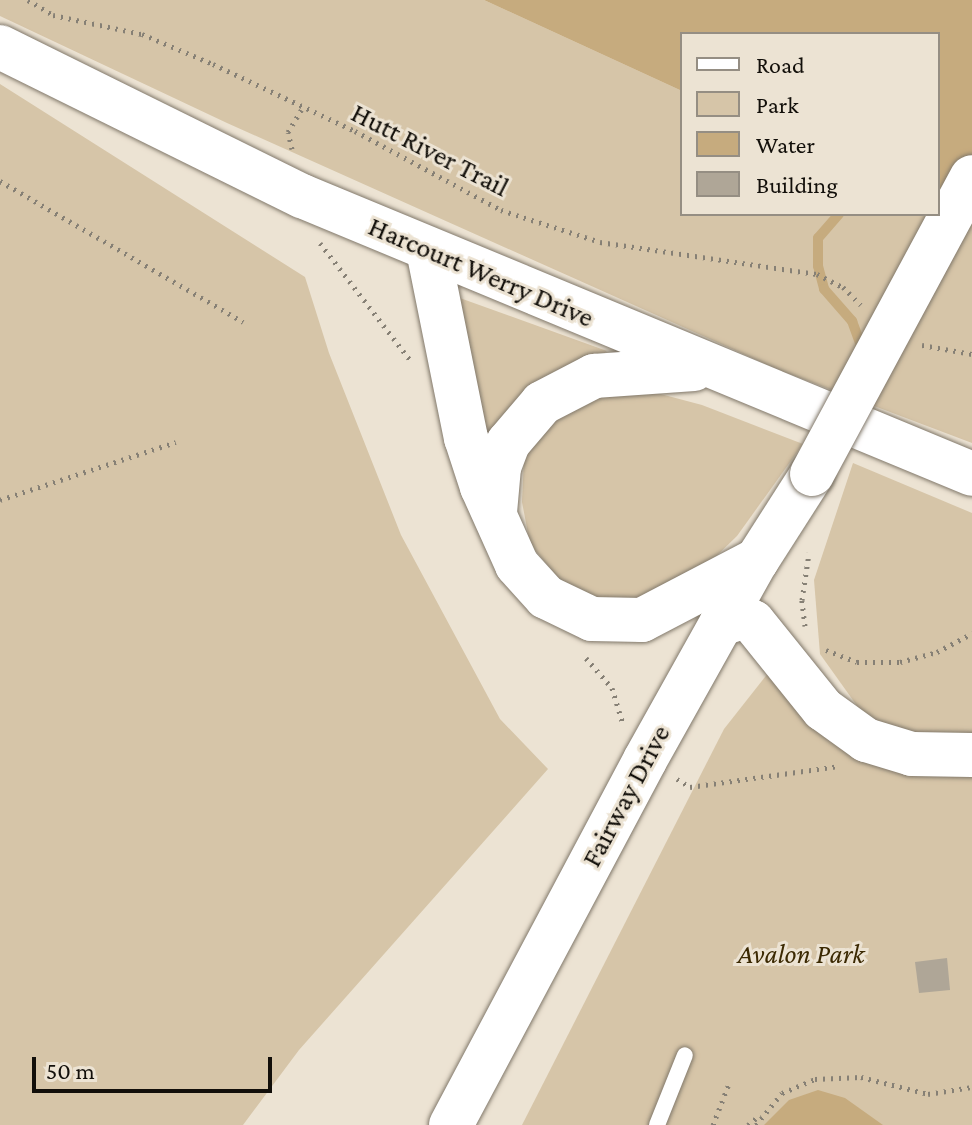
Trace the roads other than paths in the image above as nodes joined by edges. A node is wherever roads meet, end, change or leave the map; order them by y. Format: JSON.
{"nodes":[{"id":1,"x":0,"y":47,"type":"edge"},
{"id":2,"x":972,"y":177,"type":"edge"},
{"id":3,"x":428,"y":250,"type":"junction"},
{"id":4,"x":711,"y":369,"type":"junction"},
{"id":5,"x":812,"y":474,"type":"junction"},
{"id":6,"x":972,"y":474,"type":"edge"},
{"id":7,"x":495,"y":518,"type":"junction"},
{"id":8,"x":757,"y":560,"type":"junction"},
{"id":9,"x":737,"y":623,"type":"junction"},
{"id":10,"x":972,"y":755,"type":"edge"},
{"id":11,"x":657,"y":767,"type":"junction"},
{"id":12,"x":685,"y":1055,"type":"dead end"},
{"id":13,"x":451,"y":1125,"type":"edge"},
{"id":14,"x":479,"y":1125,"type":"edge"},
{"id":15,"x":657,"y":1125,"type":"edge"}],
"edges":[{"from":1,"to":3,"type":"main road","name":"Harcourt Werry Drive"},
{"from":2,"to":5,"type":"main road","name":"Fairway Drive","bridge":true},
{"from":3,"to":4,"type":"main road","name":"Harcourt Werry Drive"},
{"from":3,"to":7,"type":"main road"},
{"from":4,"to":6,"type":"main road","name":"Harcourt Werry Drive"},
{"from":4,"to":7,"type":"main road"},
{"from":5,"to":8,"type":"main road","name":"Fairway Drive"},
{"from":5,"to":9,"type":"main road","name":"Fairway Drive"},
{"from":7,"to":8,"type":"main road"},
{"from":8,"to":9,"type":"main road","name":"Fairway Drive"},
{"from":9,"to":10,"type":"main road"},
{"from":9,"to":11,"type":"main road","name":"Fairway Drive"},
{"from":11,"to":13,"type":"main road","name":"Fairway Drive"},
{"from":11,"to":14,"type":"main road","name":"Fairway Drive"},
{"from":12,"to":15,"type":"lane"}]}
